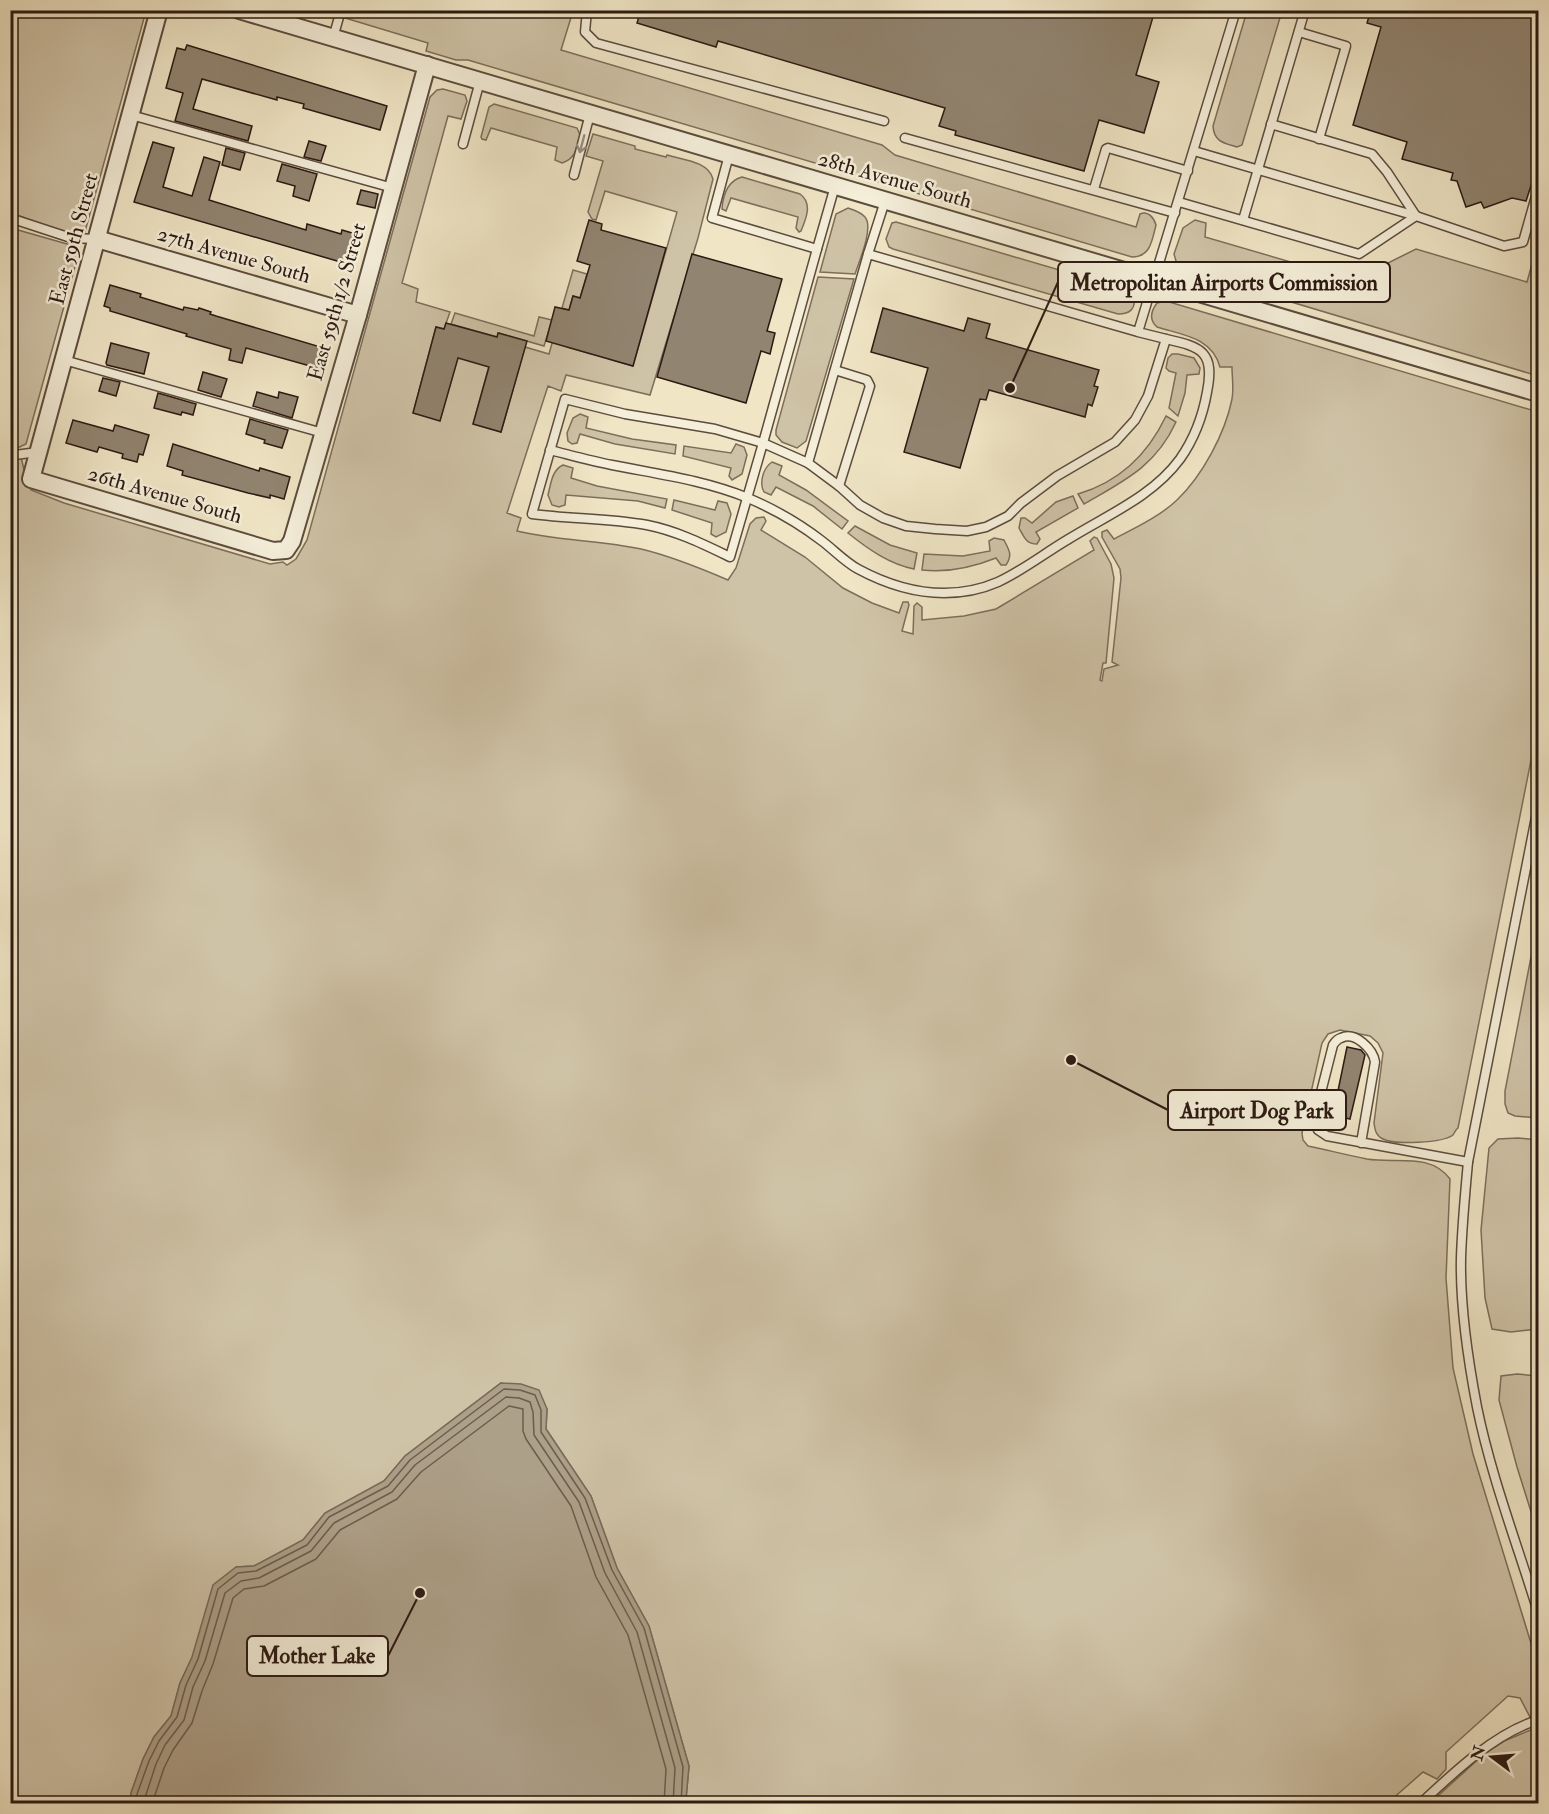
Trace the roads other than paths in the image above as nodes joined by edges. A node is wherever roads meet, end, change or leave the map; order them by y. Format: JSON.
{"nodes":[{"id":1,"x":159,"y":10,"type":"edge"},
{"id":2,"x":239,"y":10,"type":"edge"},
{"id":3,"x":342,"y":10,"type":"edge"},
{"id":4,"x":587,"y":10,"type":"edge"},
{"id":5,"x":1236,"y":10,"type":"edge"},
{"id":6,"x":1305,"y":10,"type":"edge"},
{"id":7,"x":1299,"y":32,"type":"junction"},
{"id":8,"x":333,"y":38,"type":"junction"},
{"id":9,"x":427,"y":65,"type":"junction"},
{"id":10,"x":480,"y":81,"type":"junction"},
{"id":11,"x":590,"y":114,"type":"junction"},
{"id":12,"x":131,"y":115,"type":"junction"},
{"id":13,"x":884,"y":121,"type":"dead end"},
{"id":14,"x":1271,"y":124,"type":"junction"},
{"id":15,"x":905,"y":138,"type":"dead end"},
{"id":16,"x":1320,"y":139,"type":"junction"},
{"id":17,"x":463,"y":144,"type":"dead end"},
{"id":18,"x":1194,"y":150,"type":"junction"},
{"id":19,"x":729,"y":155,"type":"junction"},
{"id":20,"x":1258,"y":169,"type":"junction"},
{"id":21,"x":1188,"y":171,"type":"junction"},
{"id":22,"x":574,"y":175,"type":"dead end"},
{"id":23,"x":836,"y":186,"type":"junction"},
{"id":24,"x":393,"y":188,"type":"junction"},
{"id":25,"x":1094,"y":189,"type":"junction"},
{"id":26,"x":1539,"y":189,"type":"edge"},
{"id":27,"x":885,"y":201,"type":"junction"},
{"id":28,"x":1179,"y":202,"type":"junction"},
{"id":29,"x":1175,"y":213,"type":"junction"},
{"id":30,"x":1416,"y":216,"type":"junction"},
{"id":31,"x":10,"y":218,"type":"edge"},
{"id":32,"x":1243,"y":220,"type":"junction"},
{"id":33,"x":97,"y":239,"type":"junction"},
{"id":34,"x":817,"y":249,"type":"junction"},
{"id":35,"x":868,"y":254,"type":"junction"},
{"id":36,"x":1154,"y":280,"type":"junction"},
{"id":37,"x":358,"y":315,"type":"junction"},
{"id":38,"x":1138,"y":332,"type":"junction"},
{"id":39,"x":1166,"y":339,"type":"junction"},
{"id":40,"x":64,"y":360,"type":"junction"},
{"id":41,"x":835,"y":370,"type":"junction"},
{"id":42,"x":1539,"y":393,"type":"edge"},
{"id":43,"x":323,"y":433,"type":"junction"},
{"id":44,"x":763,"y":443,"type":"junction"},
{"id":45,"x":550,"y":450,"type":"junction"},
{"id":46,"x":39,"y":452,"type":"junction"},
{"id":47,"x":10,"y":457,"type":"edge"},
{"id":48,"x":808,"y":463,"type":"junction"},
{"id":49,"x":31,"y":479,"type":"joint"},
{"id":50,"x":839,"y":486,"type":"junction"},
{"id":51,"x":747,"y":498,"type":"junction"},
{"id":52,"x":286,"y":550,"type":"joint"},
{"id":53,"x":1539,"y":807,"type":"edge"},
{"id":54,"x":1361,"y":1143,"type":"junction"},
{"id":55,"x":1468,"y":1162,"type":"junction"},
{"id":56,"x":1539,"y":1612,"type":"edge"},
{"id":57,"x":1539,"y":1720,"type":"edge"},
{"id":58,"x":1420,"y":1803,"type":"edge"}],
"edges":[{"from":1,"to":12,"type":"street","name":"East 59th Street"},
{"from":2,"to":8,"type":"street","name":"28th Avenue South"},
{"from":3,"to":8,"type":"lane"},
{"from":4,"to":13,"type":"lane"},
{"from":5,"to":18,"type":"lane"},
{"from":6,"to":7,"type":"lane"},
{"from":7,"to":14,"type":"lane"},
{"from":7,"to":16,"type":"lane"},
{"from":8,"to":9,"type":"street","name":"28th Avenue South"},
{"from":9,"to":10,"type":"street","name":"28th Avenue South"},
{"from":9,"to":24,"type":"street","name":"East 59th 1/2 Street"},
{"from":10,"to":11,"type":"street","name":"28th Avenue South"},
{"from":10,"to":17,"type":"lane"},
{"from":11,"to":19,"type":"street","name":"28th Avenue South"},
{"from":11,"to":22,"type":"lane","one_way":true},
{"from":12,"to":24,"type":"lane"},
{"from":12,"to":33,"type":"street","name":"East 59th Street"},
{"from":14,"to":16,"type":"lane"},
{"from":14,"to":20,"type":"lane"},
{"from":15,"to":25,"type":"lane"},
{"from":16,"to":30,"type":"lane"},
{"from":18,"to":20,"type":"lane"},
{"from":18,"to":21,"type":"lane"},
{"from":19,"to":23,"type":"street","name":"28th Avenue South"},
{"from":19,"to":34,"type":"lane"},
{"from":20,"to":30,"type":"lane"},
{"from":20,"to":32,"type":"lane"},
{"from":21,"to":25,"type":"lane"},
{"from":21,"to":28,"type":"lane"},
{"from":23,"to":27,"type":"street","name":"28th Avenue South"},
{"from":23,"to":34,"type":"lane"},
{"from":24,"to":37,"type":"street","name":"East 59th 1/2 Street"},
{"from":25,"to":29,"type":"lane"},
{"from":26,"to":30,"type":"lane"},
{"from":27,"to":35,"type":"lane"},
{"from":27,"to":36,"type":"street","name":"28th Avenue South"},
{"from":28,"to":29,"type":"lane"},
{"from":28,"to":32,"type":"lane"},
{"from":29,"to":36,"type":"lane"},
{"from":30,"to":32,"type":"lane"},
{"from":31,"to":33,"type":"lane"},
{"from":33,"to":37,"type":"street","name":"27th Avenue South"},
{"from":33,"to":40,"type":"street","name":"East 59th Street"},
{"from":34,"to":44,"type":"lane"},
{"from":35,"to":38,"type":"lane"},
{"from":35,"to":41,"type":"lane"},
{"from":36,"to":38,"type":"lane"},
{"from":36,"to":42,"type":"street","name":"28th Avenue South"},
{"from":37,"to":43,"type":"street","name":"East 59th 1/2 Street"},
{"from":38,"to":39,"type":"lane"},
{"from":39,"to":50,"type":"lane"},
{"from":39,"to":51,"type":"lane"},
{"from":40,"to":43,"type":"lane"},
{"from":40,"to":46,"type":"street","name":"East 59th Street"},
{"from":41,"to":48,"type":"lane"},
{"from":41,"to":50,"type":"lane"},
{"from":43,"to":52,"type":"street","name":"East 59th 1/2 Street"},
{"from":44,"to":45,"type":"lane"},
{"from":44,"to":48,"type":"lane"},
{"from":44,"to":51,"type":"lane"},
{"from":45,"to":51,"type":"lane"},
{"from":45,"to":51,"type":"lane"},
{"from":46,"to":47,"type":"lane"},
{"from":46,"to":49,"type":"street","name":"East 59th Street"},
{"from":48,"to":50,"type":"lane"},
{"from":49,"to":52,"type":"street","name":"26th Avenue South"},
{"from":53,"to":55,"type":"lane"},
{"from":54,"to":54,"type":"lane"},
{"from":54,"to":55,"type":"lane"},
{"from":55,"to":56,"type":"lane"},
{"from":57,"to":58,"type":"lane"}]}
